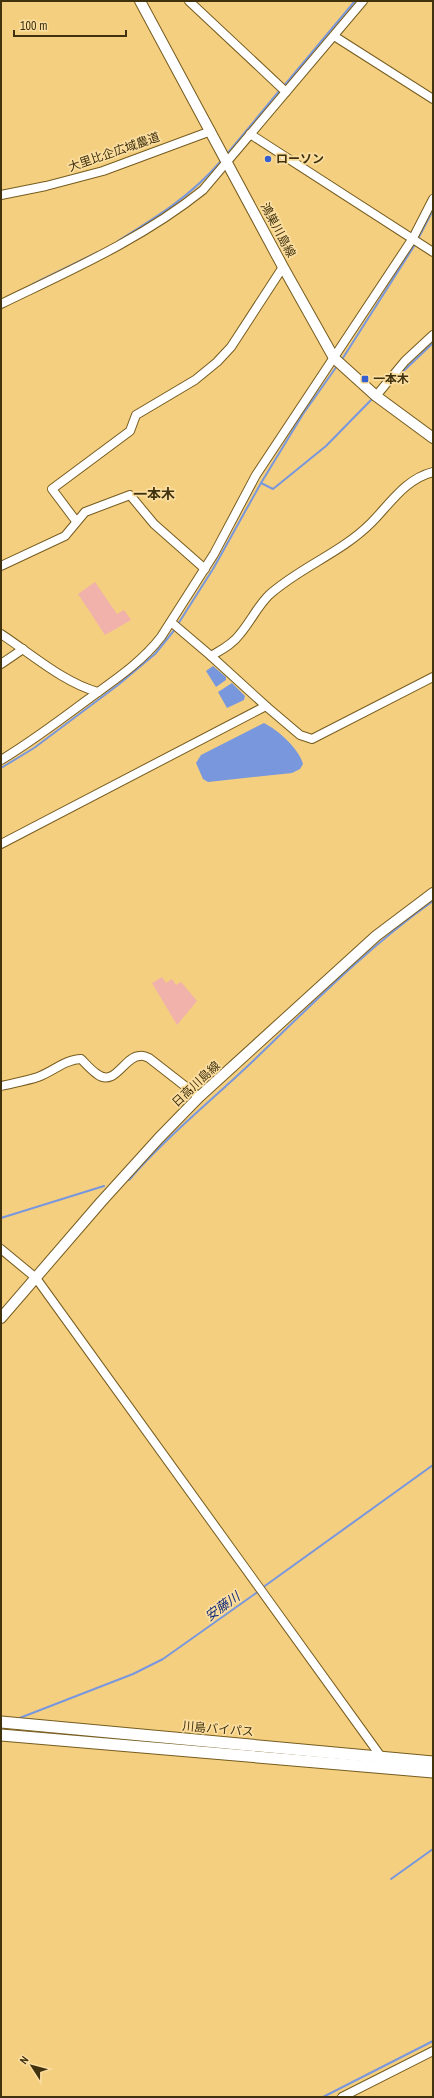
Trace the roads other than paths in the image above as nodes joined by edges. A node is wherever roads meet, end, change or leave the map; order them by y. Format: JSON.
{"nodes":[{"id":1,"x":140,"y":1,"type":"edge"},
{"id":2,"x":189,"y":1,"type":"edge"},
{"id":3,"x":363,"y":1,"type":"edge"},
{"id":4,"x":334,"y":36,"type":"junction"},
{"id":5,"x":286,"y":92,"type":"junction"},
{"id":6,"x":433,"y":99,"type":"edge"},
{"id":7,"x":211,"y":131,"type":"junction"},
{"id":8,"x":250,"y":134,"type":"junction"},
{"id":9,"x":226,"y":161,"type":"junction"},
{"id":10,"x":1,"y":195,"type":"edge"},
{"id":11,"x":433,"y":199,"type":"edge"},
{"id":12,"x":412,"y":238,"type":"junction"},
{"id":13,"x":433,"y":252,"type":"edge"},
{"id":14,"x":283,"y":267,"type":"junction"},
{"id":15,"x":1,"y":304,"type":"edge"},
{"id":16,"x":433,"y":335,"type":"edge"},
{"id":17,"x":334,"y":358,"type":"junction"},
{"id":18,"x":376,"y":396,"type":"junction"},
{"id":19,"x":433,"y":438,"type":"edge"},
{"id":20,"x":433,"y":472,"type":"edge"},
{"id":21,"x":76,"y":521,"type":"junction"},
{"id":22,"x":1,"y":566,"type":"edge"},
{"id":23,"x":205,"y":569,"type":"junction"},
{"id":24,"x":171,"y":622,"type":"junction"},
{"id":25,"x":1,"y":634,"type":"edge"},
{"id":26,"x":24,"y":649,"type":"junction"},
{"id":27,"x":211,"y":656,"type":"junction"},
{"id":28,"x":1,"y":664,"type":"edge"},
{"id":29,"x":433,"y":677,"type":"edge"},
{"id":30,"x":98,"y":692,"type":"junction"},
{"id":31,"x":268,"y":707,"type":"junction"},
{"id":32,"x":1,"y":760,"type":"edge"},
{"id":33,"x":1,"y":844,"type":"edge"},
{"id":34,"x":433,"y":893,"type":"edge"},
{"id":35,"x":1,"y":1086,"type":"edge"},
{"id":36,"x":199,"y":1097,"type":"junction"},
{"id":37,"x":1,"y":1249,"type":"edge"},
{"id":38,"x":36,"y":1278,"type":"junction"},
{"id":39,"x":1,"y":1318,"type":"edge"},
{"id":40,"x":5,"y":1722,"type":"edge"},
{"id":41,"x":1,"y":1736,"type":"edge"},
{"id":42,"x":382,"y":1758,"type":"junction"},
{"id":43,"x":433,"y":1762,"type":"edge"},
{"id":44,"x":433,"y":1772,"type":"edge"},
{"id":45,"x":433,"y":2051,"type":"edge"},
{"id":46,"x":342,"y":2097,"type":"edge"}],
"edges":[{"from":1,"to":7,"type":"main road","name":"鴻巣川島線"},
{"from":2,"to":5,"type":"street"},
{"from":3,"to":4,"type":"street"},
{"from":4,"to":5,"type":"street"},
{"from":4,"to":6,"type":"street"},
{"from":5,"to":8,"type":"street"},
{"from":7,"to":9,"type":"main road","name":"鴻巣川島線"},
{"from":7,"to":10,"type":"street","name":"大里比企広域農道"},
{"from":8,"to":9,"type":"street"},
{"from":8,"to":12,"type":"street"},
{"from":9,"to":14,"type":"main road","name":"鴻巣川島線"},
{"from":9,"to":15,"type":"street"},
{"from":11,"to":12,"type":"street"},
{"from":12,"to":13,"type":"street"},
{"from":12,"to":17,"type":"street"},
{"from":14,"to":17,"type":"main road","name":"鴻巣川島線"},
{"from":14,"to":21,"type":"street"},
{"from":16,"to":18,"type":"street"},
{"from":17,"to":18,"type":"main road","name":"鴻巣川島線"},
{"from":17,"to":23,"type":"street"},
{"from":18,"to":19,"type":"main road","name":"鴻巣川島線"},
{"from":20,"to":27,"type":"street"},
{"from":21,"to":22,"type":"street"},
{"from":21,"to":23,"type":"street"},
{"from":23,"to":24,"type":"street"},
{"from":24,"to":27,"type":"street"},
{"from":24,"to":30,"type":"street"},
{"from":25,"to":26,"type":"street"},
{"from":26,"to":28,"type":"street"},
{"from":26,"to":30,"type":"street"},
{"from":27,"to":31,"type":"street"},
{"from":29,"to":31,"type":"street"},
{"from":30,"to":32,"type":"street"},
{"from":31,"to":33,"type":"street"},
{"from":34,"to":36,"type":"main road","name":"日高川島線"},
{"from":35,"to":36,"type":"street"},
{"from":36,"to":38,"type":"main road","name":"日高川島線"},
{"from":37,"to":38,"type":"street"},
{"from":38,"to":39,"type":"main road","name":"日高川島線"},
{"from":38,"to":42,"type":"street"},
{"from":40,"to":42,"type":"highway","name":"川島バイパス"},
{"from":41,"to":44,"type":"highway","name":"川島バイパス"},
{"from":42,"to":43,"type":"highway","name":"川島バイパス"},
{"from":45,"to":46,"type":"street"}]}
